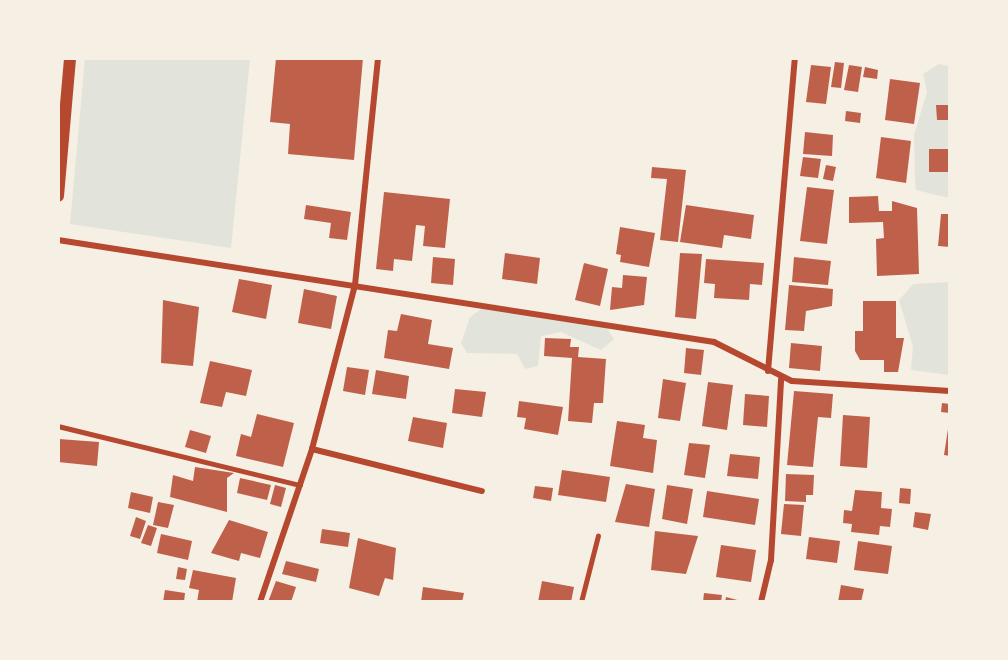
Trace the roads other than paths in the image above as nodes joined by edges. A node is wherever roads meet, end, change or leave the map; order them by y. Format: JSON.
{"nodes":[{"id":1,"x":70,"y":58,"type":"edge"},
{"id":2,"x":378,"y":58,"type":"edge"},
{"id":3,"x":795,"y":58,"type":"edge"},
{"id":4,"x":58,"y":196,"type":"edge"},
{"id":5,"x":58,"y":240,"type":"edge"},
{"id":6,"x":355,"y":285,"type":"junction"},
{"id":7,"x":768,"y":371,"type":"junction"},
{"id":8,"x":782,"y":379,"type":"junction"},
{"id":9,"x":950,"y":391,"type":"edge"},
{"id":10,"x":58,"y":426,"type":"edge"},
{"id":11,"x":312,"y":449,"type":"junction"},
{"id":12,"x":300,"y":485,"type":"junction"},
{"id":13,"x":482,"y":491,"type":"dead end"},
{"id":14,"x":598,"y":536,"type":"dead end"},
{"id":15,"x":260,"y":602,"type":"edge"},
{"id":16,"x":581,"y":602,"type":"edge"},
{"id":17,"x":761,"y":602,"type":"edge"}],
"edges":[{"from":1,"to":4,"type":"main road"},
{"from":2,"to":6,"type":"street"},
{"from":3,"to":7,"type":"street"},
{"from":5,"to":6,"type":"street"},
{"from":6,"to":7,"type":"street"},
{"from":6,"to":11,"type":"street"},
{"from":7,"to":8,"type":"street"},
{"from":8,"to":9,"type":"street"},
{"from":8,"to":17,"type":"street"},
{"from":10,"to":12,"type":"lane"},
{"from":11,"to":12,"type":"street"},
{"from":11,"to":13,"type":"street"},
{"from":12,"to":15,"type":"street"},
{"from":14,"to":16,"type":"lane"}]}
